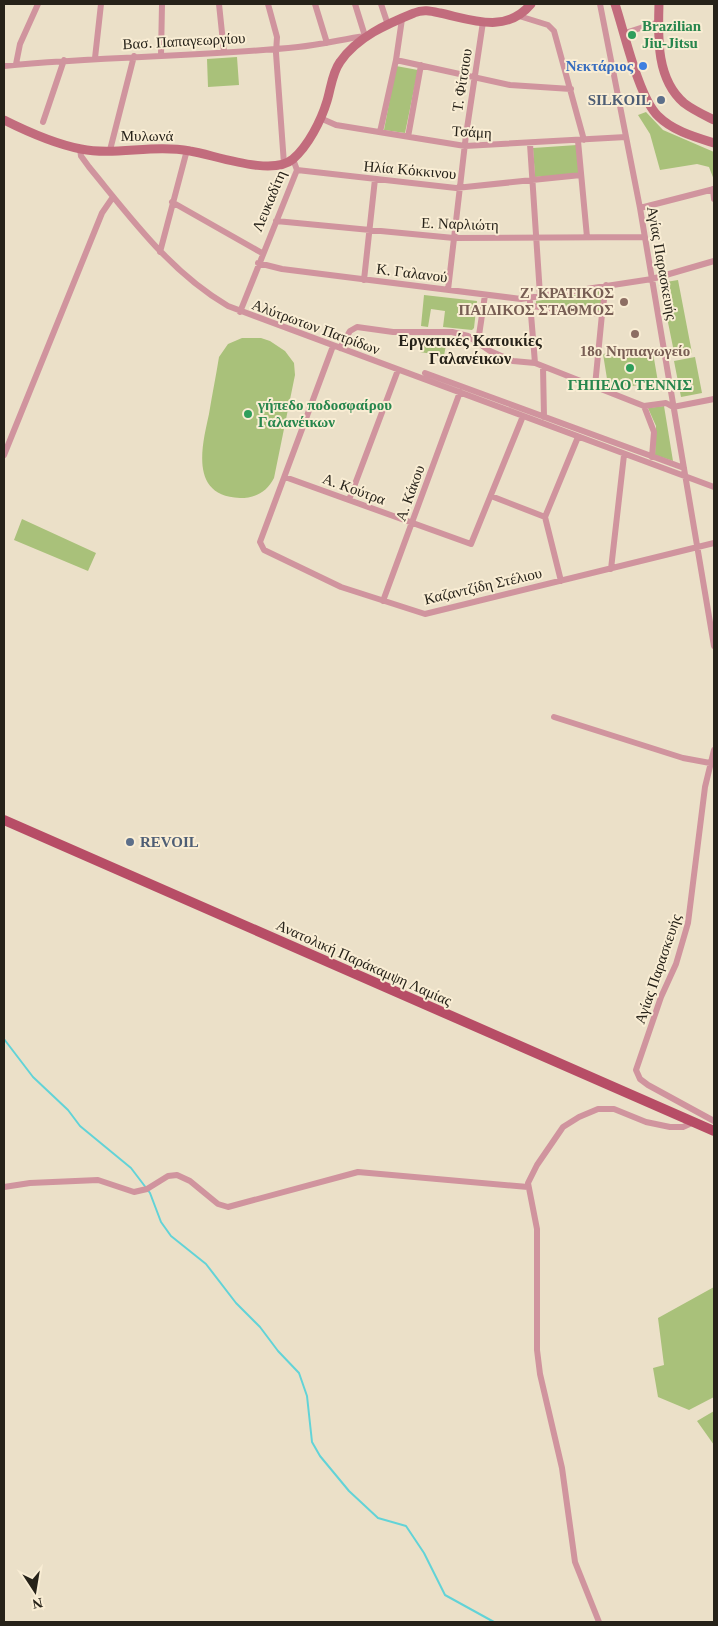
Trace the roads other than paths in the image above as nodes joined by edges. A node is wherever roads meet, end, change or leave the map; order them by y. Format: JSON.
{"nodes":[{"id":1,"x":38,"y":4,"type":"edge"},
{"id":2,"x":101,"y":4,"type":"edge"},
{"id":3,"x":162,"y":4,"type":"edge"},
{"id":4,"x":218,"y":4,"type":"edge"},
{"id":5,"x":268,"y":4,"type":"edge"},
{"id":6,"x":315,"y":4,"type":"edge"},
{"id":7,"x":355,"y":4,"type":"edge"},
{"id":8,"x":381,"y":4,"type":"edge"},
{"id":9,"x":531,"y":4,"type":"edge"},
{"id":10,"x":600,"y":4,"type":"edge"},
{"id":11,"x":615,"y":4,"type":"edge"},
{"id":12,"x":659,"y":4,"type":"edge"},
{"id":13,"x":427,"y":7,"type":"edge"},
{"id":14,"x":519,"y":16,"type":"junction"},
{"id":15,"x":402,"y":19,"type":"junction"},
{"id":16,"x":483,"y":22,"type":"junction"},
{"id":17,"x":659,"y":22,"type":"junction"},
{"id":18,"x":388,"y":26,"type":"junction"},
{"id":19,"x":625,"y":33,"type":"junction"},
{"id":20,"x":366,"y":36,"type":"junction"},
{"id":21,"x":328,"y":43,"type":"junction"},
{"id":22,"x":276,"y":49,"type":"junction"},
{"id":23,"x":224,"y":52,"type":"junction"},
{"id":24,"x":161,"y":55,"type":"junction"},
{"id":25,"x":134,"y":56,"type":"junction"},
{"id":26,"x":96,"y":58,"type":"junction"},
{"id":27,"x":64,"y":60,"type":"junction"},
{"id":28,"x":396,"y":60,"type":"junction"},
{"id":29,"x":16,"y":64,"type":"junction"},
{"id":30,"x":421,"y":65,"type":"junction"},
{"id":31,"x":4,"y":66,"type":"edge"},
{"id":32,"x":474,"y":76,"type":"junction"},
{"id":33,"x":571,"y":89,"type":"junction"},
{"id":34,"x":320,"y":118,"type":"junction"},
{"id":35,"x":4,"y":120,"type":"edge"},
{"id":36,"x":714,"y":120,"type":"edge"},
{"id":37,"x":43,"y":122,"type":"dead end"},
{"id":38,"x":380,"y":132,"type":"junction"},
{"id":39,"x":408,"y":137,"type":"junction"},
{"id":40,"x":626,"y":137,"type":"junction"},
{"id":41,"x":581,"y":141,"type":"junction"},
{"id":42,"x":714,"y":143,"type":"edge"},
{"id":43,"x":530,"y":144,"type":"junction"},
{"id":44,"x":465,"y":146,"type":"junction"},
{"id":45,"x":80,"y":149,"type":"junction"},
{"id":46,"x":110,"y":150,"type":"junction"},
{"id":47,"x":187,"y":150,"type":"junction"},
{"id":48,"x":293,"y":159,"type":"junction"},
{"id":49,"x":284,"y":164,"type":"junction"},
{"id":50,"x":297,"y":170,"type":"junction"},
{"id":51,"x":581,"y":175,"type":"junction"},
{"id":52,"x":375,"y":179,"type":"junction"},
{"id":53,"x":533,"y":179,"type":"junction"},
{"id":54,"x":460,"y":187,"type":"junction"},
{"id":55,"x":713,"y":189,"type":"edge"},
{"id":56,"x":113,"y":197,"type":"junction"},
{"id":57,"x":714,"y":199,"type":"edge"},
{"id":58,"x":172,"y":202,"type":"junction"},
{"id":59,"x":640,"y":208,"type":"junction"},
{"id":60,"x":276,"y":221,"type":"junction"},
{"id":61,"x":368,"y":231,"type":"junction"},
{"id":62,"x":587,"y":237,"type":"junction"},
{"id":63,"x":645,"y":237,"type":"junction"},
{"id":64,"x":454,"y":238,"type":"junction"},
{"id":65,"x":537,"y":238,"type":"junction"},
{"id":66,"x":160,"y":252,"type":"junction"},
{"id":67,"x":262,"y":253,"type":"junction"},
{"id":68,"x":714,"y":262,"type":"edge"},
{"id":69,"x":258,"y":263,"type":"junction"},
{"id":70,"x":652,"y":279,"type":"junction"},
{"id":71,"x":364,"y":280,"type":"junction"},
{"id":72,"x":606,"y":285,"type":"junction"},
{"id":73,"x":448,"y":290,"type":"junction"},
{"id":74,"x":485,"y":294,"type":"junction"},
{"id":75,"x":540,"y":294,"type":"junction"},
{"id":76,"x":529,"y":298,"type":"junction"},
{"id":77,"x":531,"y":306,"type":"junction"},
{"id":78,"x":240,"y":312,"type":"junction"},
{"id":79,"x":602,"y":314,"type":"junction"},
{"id":80,"x":478,"y":342,"type":"junction"},
{"id":81,"x":336,"y":347,"type":"junction"},
{"id":82,"x":535,"y":363,"type":"junction"},
{"id":83,"x":543,"y":367,"type":"junction"},
{"id":84,"x":398,"y":370,"type":"junction"},
{"id":85,"x":425,"y":373,"type":"dead end"},
{"id":86,"x":595,"y":386,"type":"junction"},
{"id":87,"x":460,"y":392,"type":"junction"},
{"id":88,"x":714,"y":399,"type":"edge"},
{"id":89,"x":644,"y":406,"type":"junction"},
{"id":90,"x":673,"y":407,"type":"junction"},
{"id":91,"x":523,"y":416,"type":"junction"},
{"id":92,"x":544,"y":417,"type":"junction"},
{"id":93,"x":578,"y":437,"type":"junction"},
{"id":94,"x":624,"y":454,"type":"junction"},
{"id":95,"x":4,"y":455,"type":"edge"},
{"id":96,"x":652,"y":457,"type":"junction"},
{"id":97,"x":684,"y":468,"type":"junction"},
{"id":98,"x":285,"y":477,"type":"junction"},
{"id":99,"x":685,"y":478,"type":"junction"},
{"id":100,"x":714,"y":487,"type":"edge"},
{"id":101,"x":491,"y":496,"type":"junction"},
{"id":102,"x":349,"y":500,"type":"junction"},
{"id":103,"x":545,"y":518,"type":"junction"},
{"id":104,"x":412,"y":524,"type":"junction"},
{"id":105,"x":714,"y":543,"type":"edge"},
{"id":106,"x":696,"y":548,"type":"junction"},
{"id":107,"x":611,"y":569,"type":"junction"},
{"id":108,"x":561,"y":581,"type":"junction"},
{"id":109,"x":383,"y":601,"type":"junction"},
{"id":110,"x":714,"y":639,"type":"edge"},
{"id":111,"x":714,"y":646,"type":"edge"},
{"id":112,"x":554,"y":716,"type":"dead end"},
{"id":113,"x":714,"y":750,"type":"edge"},
{"id":114,"x":710,"y":763,"type":"junction"},
{"id":115,"x":4,"y":820,"type":"edge"},
{"id":116,"x":714,"y":1121,"type":"edge"},
{"id":117,"x":694,"y":1122,"type":"junction"},
{"id":118,"x":714,"y":1131,"type":"edge"},
{"id":119,"x":4,"y":1187,"type":"edge"},
{"id":120,"x":528,"y":1187,"type":"junction"},
{"id":121,"x":599,"y":1622,"type":"edge"}],
"edges":[{"from":1,"to":29,"type":"street"},
{"from":2,"to":26,"type":"street"},
{"from":3,"to":24,"type":"street"},
{"from":4,"to":23,"type":"street"},
{"from":5,"to":22,"type":"street"},
{"from":6,"to":21,"type":"street"},
{"from":7,"to":20,"type":"street"},
{"from":8,"to":18,"type":"street"},
{"from":9,"to":14,"type":"street"},
{"from":10,"to":40,"type":"street","name":"Αγίας Παρασκευής"},
{"from":11,"to":19,"type":"street"},
{"from":12,"to":17,"type":"street"},
{"from":13,"to":15,"type":"street","name":"Λευκαδίτη"},
{"from":13,"to":16,"type":"street"},
{"from":14,"to":16,"type":"street"},
{"from":14,"to":33,"type":"street"},
{"from":15,"to":18,"type":"street","name":"Λευκαδίτη"},
{"from":15,"to":28,"type":"street"},
{"from":16,"to":32,"type":"street","name":"Τ. Φίτσιου"},
{"from":17,"to":19,"type":"street"},
{"from":17,"to":36,"type":"street"},
{"from":18,"to":20,"type":"street","name":"Λευκαδίτη"},
{"from":19,"to":42,"type":"street"},
{"from":20,"to":21,"type":"street","name":"Βασ. Παπαγεωργίου"},
{"from":20,"to":34,"type":"street","name":"Λευκαδίτη"},
{"from":21,"to":22,"type":"street","name":"Βασ. Παπαγεωργίου"},
{"from":22,"to":23,"type":"street","name":"Βασ. Παπαγεωργίου"},
{"from":22,"to":49,"type":"street"},
{"from":23,"to":24,"type":"street","name":"Βασ. Παπαγεωργίου"},
{"from":24,"to":25,"type":"street","name":"Βασ. Παπαγεωργίου"},
{"from":25,"to":26,"type":"street","name":"Βασ. Παπαγεωργίου"},
{"from":25,"to":46,"type":"street"},
{"from":26,"to":27,"type":"street","name":"Βασ. Παπαγεωργίου"},
{"from":27,"to":29,"type":"street","name":"Βασ. Παπαγεωργίου"},
{"from":27,"to":37,"type":"street"},
{"from":28,"to":30,"type":"street"},
{"from":28,"to":38,"type":"street"},
{"from":29,"to":31,"type":"street","name":"Βασ. Παπαγεωργίου"},
{"from":30,"to":32,"type":"street"},
{"from":30,"to":39,"type":"street"},
{"from":32,"to":33,"type":"street"},
{"from":32,"to":44,"type":"street","name":"Τ. Φίτσιου"},
{"from":33,"to":41,"type":"street"},
{"from":34,"to":38,"type":"street","name":"Τσάμη"},
{"from":34,"to":48,"type":"street","name":"Λευκαδίτη"},
{"from":35,"to":45,"type":"street","name":"Μυλωνά"},
{"from":38,"to":39,"type":"street","name":"Τσάμη"},
{"from":39,"to":44,"type":"street","name":"Τσάμη"},
{"from":40,"to":41,"type":"street","name":"Τσάμη"},
{"from":40,"to":59,"type":"street","name":"Αγίας Παρασκευής"},
{"from":41,"to":43,"type":"street","name":"Τσάμη"},
{"from":41,"to":51,"type":"street"},
{"from":43,"to":44,"type":"street","name":"Τσάμη"},
{"from":43,"to":53,"type":"street"},
{"from":44,"to":54,"type":"street","name":"Τ. Φίτσιου"},
{"from":45,"to":46,"type":"street","name":"Μυλωνά"},
{"from":45,"to":56,"type":"street","name":"Αλύτρωτων Πατρίδων"},
{"from":46,"to":47,"type":"street","name":"Μυλωνά"},
{"from":47,"to":49,"type":"street","name":"Μυλωνά"},
{"from":47,"to":58,"type":"street"},
{"from":48,"to":49,"type":"street","name":"Μυλωνά"},
{"from":48,"to":50,"type":"street","name":"Λευκαδίτη"},
{"from":50,"to":52,"type":"street","name":"Ηλία Κόκκινου"},
{"from":50,"to":60,"type":"street","name":"Λευκαδίτη"},
{"from":51,"to":53,"type":"street","name":"Ηλία Κόκκινου"},
{"from":51,"to":62,"type":"street"},
{"from":52,"to":54,"type":"street","name":"Ηλία Κόκκινου"},
{"from":52,"to":61,"type":"street"},
{"from":53,"to":54,"type":"street","name":"Ηλία Κόκκινου"},
{"from":53,"to":65,"type":"street"},
{"from":54,"to":64,"type":"street","name":"Τ. Φίτσιου"},
{"from":55,"to":57,"type":"street"},
{"from":55,"to":59,"type":"street"},
{"from":56,"to":66,"type":"street","name":"Αλύτρωτων Πατρίδων"},
{"from":56,"to":95,"type":"street"},
{"from":58,"to":66,"type":"street"},
{"from":58,"to":67,"type":"street"},
{"from":59,"to":63,"type":"street","name":"Αγίας Παρασκευής"},
{"from":60,"to":61,"type":"street","name":"Ε. Ναρλιώτη"},
{"from":60,"to":67,"type":"street","name":"Λευκαδίτη"},
{"from":61,"to":64,"type":"street","name":"Ε. Ναρλιώτη"},
{"from":61,"to":71,"type":"street"},
{"from":62,"to":63,"type":"street","name":"Ε. Ναρλιώτη"},
{"from":62,"to":65,"type":"street","name":"Ε. Ναρλιώτη"},
{"from":63,"to":70,"type":"street","name":"Αγίας Παρασκευής"},
{"from":64,"to":65,"type":"street","name":"Ε. Ναρλιώτη"},
{"from":64,"to":73,"type":"street","name":"Τ. Φίτσιου"},
{"from":65,"to":75,"type":"street"},
{"from":66,"to":78,"type":"street","name":"Αλύτρωτων Πατρίδων"},
{"from":67,"to":69,"type":"street","name":"Λευκαδίτη"},
{"from":68,"to":70,"type":"street","name":"Κ. Γαλανού"},
{"from":69,"to":71,"type":"street","name":"Κ. Γαλανού"},
{"from":69,"to":78,"type":"street","name":"Λευκαδίτη"},
{"from":70,"to":72,"type":"street","name":"Κ. Γαλανού"},
{"from":70,"to":90,"type":"street","name":"Αγίας Παρασκευής"},
{"from":71,"to":73,"type":"street","name":"Κ. Γαλανού"},
{"from":72,"to":75,"type":"street","name":"Κ. Γαλανού"},
{"from":72,"to":79,"type":"street"},
{"from":73,"to":74,"type":"street","name":"Κ. Γαλανού"},
{"from":74,"to":76,"type":"street","name":"Κ. Γαλανού"},
{"from":74,"to":80,"type":"street"},
{"from":75,"to":76,"type":"street","name":"Κ. Γαλανού"},
{"from":76,"to":77,"type":"street"},
{"from":77,"to":79,"type":"street"},
{"from":77,"to":82,"type":"street"},
{"from":78,"to":81,"type":"street","name":"Αλύτρωτων Πατρίδων"},
{"from":79,"to":86,"type":"street"},
{"from":80,"to":81,"type":"street"},
{"from":80,"to":82,"type":"street"},
{"from":81,"to":84,"type":"street","name":"Αλύτρωτων Πατρίδων"},
{"from":81,"to":98,"type":"street"},
{"from":82,"to":83,"type":"street"},
{"from":83,"to":86,"type":"street"},
{"from":83,"to":92,"type":"street"},
{"from":84,"to":87,"type":"street","name":"Αλύτρωτων Πατρίδων"},
{"from":84,"to":102,"type":"street"},
{"from":85,"to":92,"type":"street"},
{"from":86,"to":89,"type":"street"},
{"from":87,"to":91,"type":"street","name":"Αλύτρωτων Πατρίδων"},
{"from":87,"to":104,"type":"street","name":"Α. Κάκου"},
{"from":88,"to":90,"type":"street"},
{"from":89,"to":90,"type":"street"},
{"from":89,"to":96,"type":"street"},
{"from":90,"to":97,"type":"street","name":"Αγίας Παρασκευής"},
{"from":91,"to":93,"type":"street","name":"Αλύτρωτων Πατρίδων"},
{"from":91,"to":101,"type":"street"},
{"from":92,"to":96,"type":"street"},
{"from":93,"to":94,"type":"street","name":"Αλύτρωτων Πατρίδων"},
{"from":93,"to":103,"type":"street"},
{"from":94,"to":99,"type":"street","name":"Αλύτρωτων Πατρίδων"},
{"from":94,"to":107,"type":"street"},
{"from":96,"to":97,"type":"street"},
{"from":97,"to":99,"type":"street","name":"Αγίας Παρασκευής"},
{"from":98,"to":102,"type":"street","name":"Α. Κούτρα"},
{"from":98,"to":109,"type":"street","name":"Καζαντζίδη Στέλιου"},
{"from":99,"to":100,"type":"street","name":"Αλύτρωτων Πατρίδων"},
{"from":99,"to":106,"type":"street","name":"Αγίας Παρασκευής"},
{"from":101,"to":103,"type":"street"},
{"from":101,"to":104,"type":"street","name":"Α. Κούτρα"},
{"from":102,"to":104,"type":"street","name":"Α. Κούτρα"},
{"from":103,"to":108,"type":"street"},
{"from":104,"to":109,"type":"street","name":"Α. Κάκου"},
{"from":105,"to":106,"type":"street","name":"Καζαντζίδη Στέλιου"},
{"from":106,"to":107,"type":"street","name":"Καζαντζίδη Στέλιου"},
{"from":106,"to":110,"type":"street","name":"Αγίας Παρασκευής"},
{"from":107,"to":108,"type":"street","name":"Καζαντζίδη Στέλιου"},
{"from":108,"to":109,"type":"street","name":"Καζαντζίδη Στέλιου"},
{"from":110,"to":111,"type":"street","name":"Αγίας Παρασκευής"},
{"from":112,"to":114,"type":"street"},
{"from":113,"to":114,"type":"street","name":"Αγίας Παρασκευής"},
{"from":114,"to":116,"type":"street","name":"Αγίας Παρασκευής"},
{"from":115,"to":117,"type":"main road","name":"Ανατολική Παράκαμψη Λαμίας"},
{"from":117,"to":118,"type":"main road","name":"Ανατολική Παράκαμψη Λαμίας"},
{"from":117,"to":120,"type":"street"},
{"from":119,"to":120,"type":"street"},
{"from":120,"to":121,"type":"street"}]}
